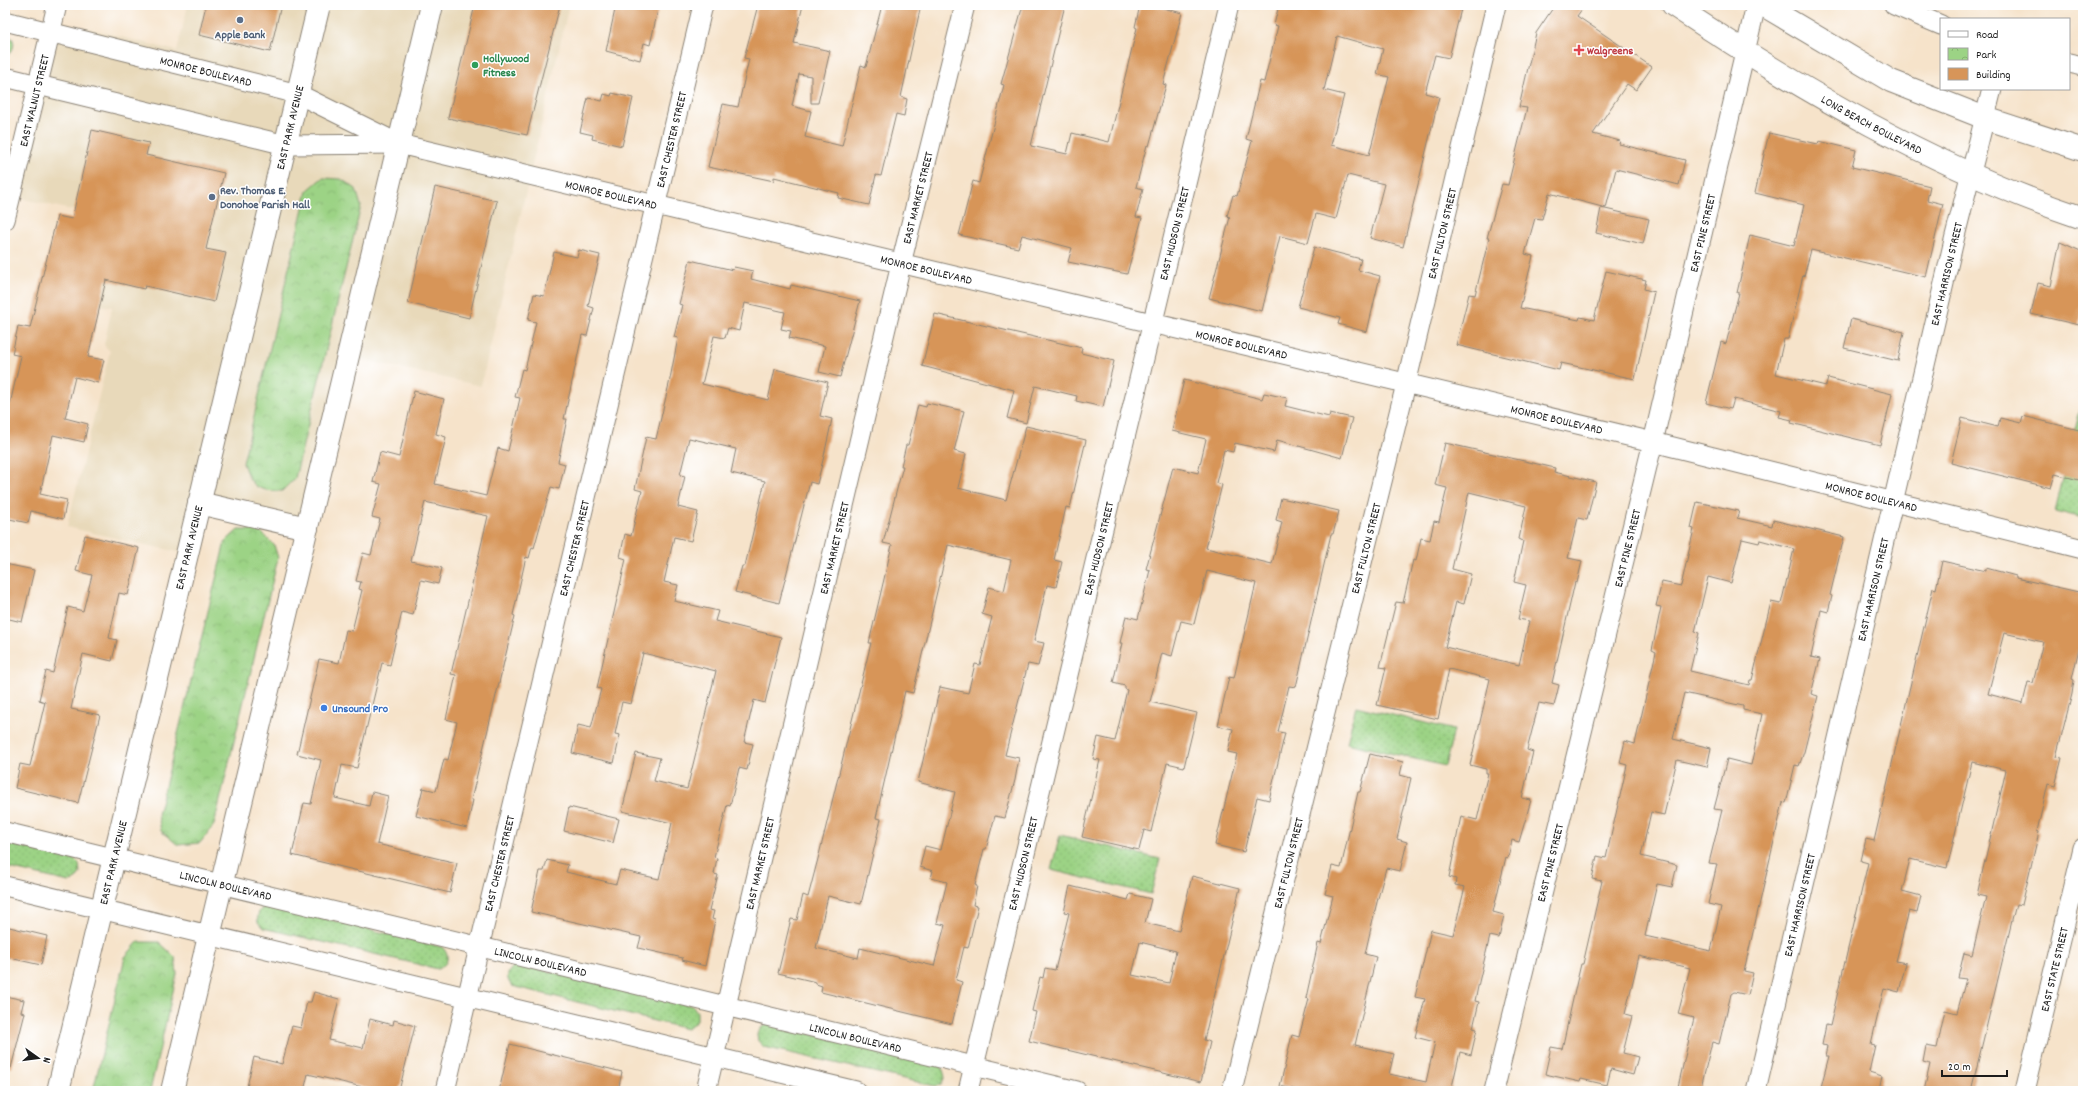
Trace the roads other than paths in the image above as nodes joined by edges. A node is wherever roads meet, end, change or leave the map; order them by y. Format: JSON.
{"nodes":[{"id":1,"x":56,"y":5,"type":"edge"},
{"id":2,"x":319,"y":5,"type":"edge"},
{"id":3,"x":432,"y":5,"type":"edge"},
{"id":4,"x":703,"y":5,"type":"edge"},
{"id":5,"x":966,"y":5,"type":"edge"},
{"id":6,"x":1229,"y":5,"type":"edge"},
{"id":7,"x":1496,"y":5,"type":"edge"},
{"id":8,"x":1673,"y":5,"type":"edge"},
{"id":9,"x":1756,"y":5,"type":"edge"},
{"id":10,"x":1763,"y":5,"type":"edge"},
{"id":11,"x":1894,"y":5,"type":"edge"},
{"id":12,"x":5,"y":21,"type":"edge"},
{"id":13,"x":1940,"y":25,"type":"edge"},
{"id":14,"x":50,"y":32,"type":"junction"},
{"id":15,"x":1745,"y":53,"type":"junction"},
{"id":16,"x":2070,"y":63,"type":"edge"},
{"id":17,"x":2083,"y":66,"type":"edge"},
{"id":18,"x":5,"y":77,"type":"edge"},
{"id":19,"x":38,"y":84,"type":"junction"},
{"id":20,"x":1992,"y":90,"type":"edge"},
{"id":21,"x":298,"y":94,"type":"junction"},
{"id":22,"x":1985,"y":118,"type":"junction"},
{"id":23,"x":398,"y":144,"type":"junction"},
{"id":24,"x":286,"y":145,"type":"junction"},
{"id":25,"x":2083,"y":150,"type":"edge"},
{"id":26,"x":1970,"y":173,"type":"junction"},
{"id":27,"x":655,"y":205,"type":"junction"},
{"id":28,"x":2083,"y":218,"type":"edge"},
{"id":29,"x":5,"y":220,"type":"edge"},
{"id":30,"x":901,"y":264,"type":"junction"},
{"id":31,"x":1152,"y":322,"type":"junction"},
{"id":32,"x":1406,"y":384,"type":"junction"},
{"id":33,"x":1653,"y":442,"type":"junction"},
{"id":34,"x":199,"y":503,"type":"junction"},
{"id":35,"x":1892,"y":503,"type":"junction"},
{"id":36,"x":307,"y":528,"type":"junction"},
{"id":37,"x":2083,"y":550,"type":"edge"},
{"id":38,"x":5,"y":832,"type":"edge"},
{"id":39,"x":2083,"y":848,"type":"edge"},
{"id":40,"x":114,"y":859,"type":"junction"},
{"id":41,"x":222,"y":885,"type":"junction"},
{"id":42,"x":5,"y":886,"type":"edge"},
{"id":43,"x":101,"y":909,"type":"junction"},
{"id":44,"x":210,"y":935,"type":"junction"},
{"id":45,"x":479,"y":948,"type":"junction"},
{"id":46,"x":467,"y":998,"type":"junction"},
{"id":47,"x":726,"y":1006,"type":"junction"},
{"id":48,"x":715,"y":1057,"type":"junction"},
{"id":49,"x":974,"y":1065,"type":"junction"},
{"id":50,"x":58,"y":1091,"type":"edge"},
{"id":51,"x":172,"y":1091,"type":"edge"},
{"id":52,"x":445,"y":1091,"type":"edge"},
{"id":53,"x":706,"y":1091,"type":"edge"},
{"id":54,"x":856,"y":1091,"type":"edge"},
{"id":55,"x":968,"y":1091,"type":"edge"},
{"id":56,"x":1077,"y":1091,"type":"edge"},
{"id":57,"x":1232,"y":1091,"type":"edge"},
{"id":58,"x":1494,"y":1091,"type":"edge"},
{"id":59,"x":1756,"y":1091,"type":"edge"},
{"id":60,"x":2025,"y":1091,"type":"edge"}],
"edges":[{"from":1,"to":14,"type":"street","name":"EAST WALNUT STREET"},
{"from":2,"to":21,"type":"main road","name":"EAST PARK AVENUE"},
{"from":3,"to":23,"type":"main road"},
{"from":4,"to":27,"type":"street","name":"EAST CHESTER STREET"},
{"from":5,"to":30,"type":"street","name":"EAST MARKET STREET"},
{"from":6,"to":31,"type":"street","name":"EAST HUDSON STREET"},
{"from":7,"to":32,"type":"street","name":"EAST FULTON STREET"},
{"from":8,"to":15,"type":"main road","name":"LONG BEACH BOULEVARD"},
{"from":9,"to":15,"type":"street","name":"EAST PINE STREET"},
{"from":10,"to":22,"type":"main road"},
{"from":11,"to":13,"type":"street"},
{"from":12,"to":14,"type":"street","name":"MONROE BOULEVARD"},
{"from":14,"to":19,"type":"street","name":"EAST WALNUT STREET"},
{"from":14,"to":21,"type":"street","name":"MONROE BOULEVARD"},
{"from":15,"to":26,"type":"main road","name":"LONG BEACH BOULEVARD"},
{"from":15,"to":33,"type":"street","name":"EAST PINE STREET"},
{"from":16,"to":17,"type":"street"},
{"from":18,"to":19,"type":"street","name":"MONROE BOULEVARD"},
{"from":19,"to":24,"type":"street","name":"MONROE BOULEVARD"},
{"from":19,"to":29,"type":"street","name":"EAST WALNUT STREET"},
{"from":20,"to":22,"type":"street","name":"EAST HARRISON STREET"},
{"from":21,"to":23,"type":"street","name":"MONROE BOULEVARD"},
{"from":21,"to":24,"type":"main road","name":"EAST PARK AVENUE"},
{"from":22,"to":25,"type":"main road"},
{"from":22,"to":26,"type":"street","name":"EAST HARRISON STREET"},
{"from":23,"to":24,"type":"street","name":"MONROE BOULEVARD"},
{"from":23,"to":27,"type":"street","name":"MONROE BOULEVARD"},
{"from":23,"to":36,"type":"main road"},
{"from":24,"to":34,"type":"main road","name":"EAST PARK AVENUE"},
{"from":26,"to":28,"type":"main road","name":"LONG BEACH BOULEVARD"},
{"from":26,"to":35,"type":"street","name":"EAST HARRISON STREET"},
{"from":27,"to":30,"type":"street","name":"MONROE BOULEVARD"},
{"from":27,"to":45,"type":"street","name":"EAST CHESTER STREET"},
{"from":30,"to":31,"type":"street","name":"MONROE BOULEVARD"},
{"from":30,"to":47,"type":"street","name":"EAST MARKET STREET"},
{"from":31,"to":32,"type":"street","name":"MONROE BOULEVARD"},
{"from":31,"to":49,"type":"street","name":"EAST HUDSON STREET"},
{"from":32,"to":33,"type":"street","name":"MONROE BOULEVARD"},
{"from":32,"to":57,"type":"street","name":"EAST FULTON STREET"},
{"from":33,"to":35,"type":"street","name":"MONROE BOULEVARD"},
{"from":33,"to":58,"type":"street","name":"EAST PINE STREET"},
{"from":34,"to":36,"type":"main road"},
{"from":34,"to":40,"type":"main road","name":"EAST PARK AVENUE"},
{"from":35,"to":37,"type":"street","name":"MONROE BOULEVARD"},
{"from":35,"to":59,"type":"street","name":"EAST HARRISON STREET"},
{"from":36,"to":41,"type":"main road"},
{"from":38,"to":40,"type":"street","name":"LINCOLN BOULEVARD"},
{"from":39,"to":60,"type":"street","name":"EAST STATE STREET"},
{"from":40,"to":41,"type":"street","name":"LINCOLN BOULEVARD"},
{"from":40,"to":43,"type":"main road","name":"EAST PARK AVENUE"},
{"from":41,"to":44,"type":"main road"},
{"from":41,"to":45,"type":"street","name":"LINCOLN BOULEVARD"},
{"from":42,"to":43,"type":"street"},
{"from":43,"to":44,"type":"street"},
{"from":43,"to":50,"type":"main road","name":"EAST PARK AVENUE"},
{"from":44,"to":46,"type":"street"},
{"from":44,"to":51,"type":"main road"},
{"from":45,"to":46,"type":"street","name":"EAST CHESTER STREET"},
{"from":45,"to":47,"type":"street","name":"LINCOLN BOULEVARD"},
{"from":46,"to":48,"type":"street"},
{"from":46,"to":52,"type":"street","name":"EAST CHESTER STREET"},
{"from":47,"to":48,"type":"street","name":"EAST MARKET STREET"},
{"from":47,"to":49,"type":"street","name":"LINCOLN BOULEVARD"},
{"from":48,"to":53,"type":"street","name":"EAST MARKET STREET"},
{"from":48,"to":54,"type":"street"},
{"from":49,"to":55,"type":"street","name":"EAST HUDSON STREET"},
{"from":49,"to":56,"type":"street","name":"LINCOLN BOULEVARD"}]}
